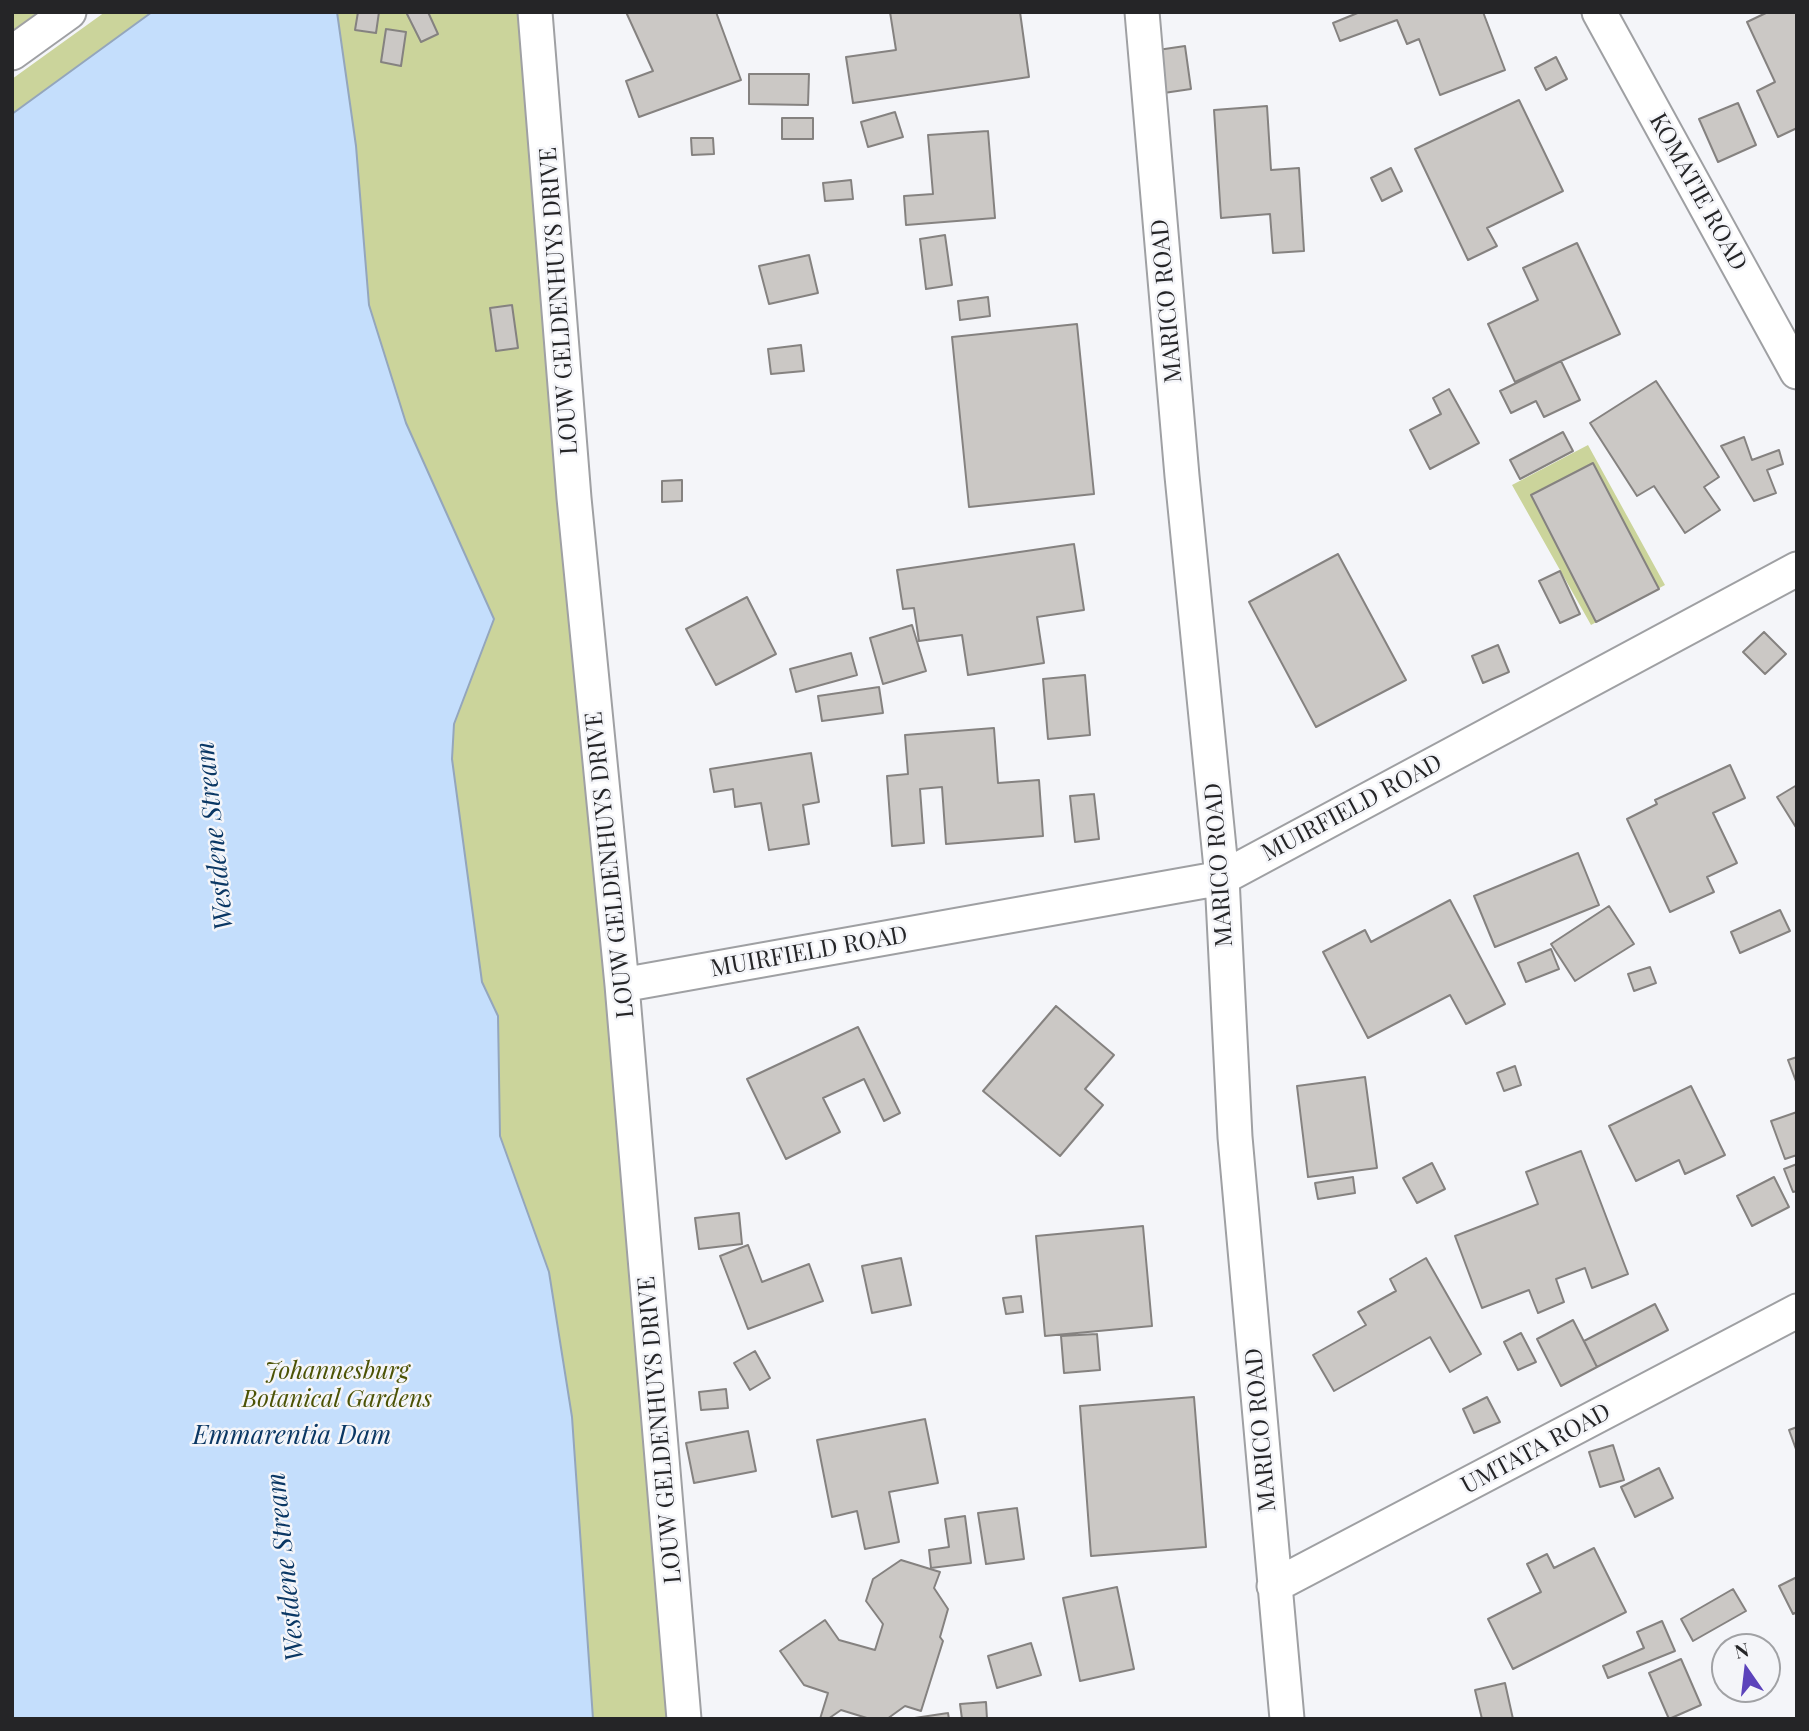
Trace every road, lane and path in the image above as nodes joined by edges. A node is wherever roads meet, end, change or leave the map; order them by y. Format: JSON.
{"nodes":[{"id":1,"x":69,"y":12,"type":"edge"},
{"id":2,"x":535,"y":12,"type":"edge"},
{"id":3,"x":1142,"y":12,"type":"edge"},
{"id":4,"x":1600,"y":12,"type":"edge"},
{"id":5,"x":12,"y":53,"type":"edge"},
{"id":6,"x":1797,"y":372,"type":"edge"},
{"id":7,"x":1797,"y":569,"type":"edge"},
{"id":8,"x":1222,"y":878,"type":"junction"},
{"id":9,"x":622,"y":985,"type":"junction"},
{"id":10,"x":1797,"y":1311,"type":"edge"},
{"id":11,"x":1275,"y":1586,"type":"junction"},
{"id":12,"x":684,"y":1719,"type":"edge"},
{"id":13,"x":1287,"y":1719,"type":"edge"}],
"edges":[{"from":1,"to":5,"type":"street"},
{"from":2,"to":9,"type":"street","name":"LOUW GELDENHUYS DRIVE"},
{"from":3,"to":8,"type":"street","name":"MARICO ROAD"},
{"from":4,"to":6,"type":"street","name":"KOMATIE ROAD"},
{"from":7,"to":8,"type":"street","name":"MUIRFIELD ROAD"},
{"from":8,"to":9,"type":"street","name":"MUIRFIELD ROAD"},
{"from":8,"to":11,"type":"street","name":"MARICO ROAD"},
{"from":9,"to":12,"type":"street","name":"LOUW GELDENHUYS DRIVE"},
{"from":10,"to":11,"type":"street","name":"UMTATA ROAD"},
{"from":11,"to":13,"type":"street","name":"MARICO ROAD"}]}
